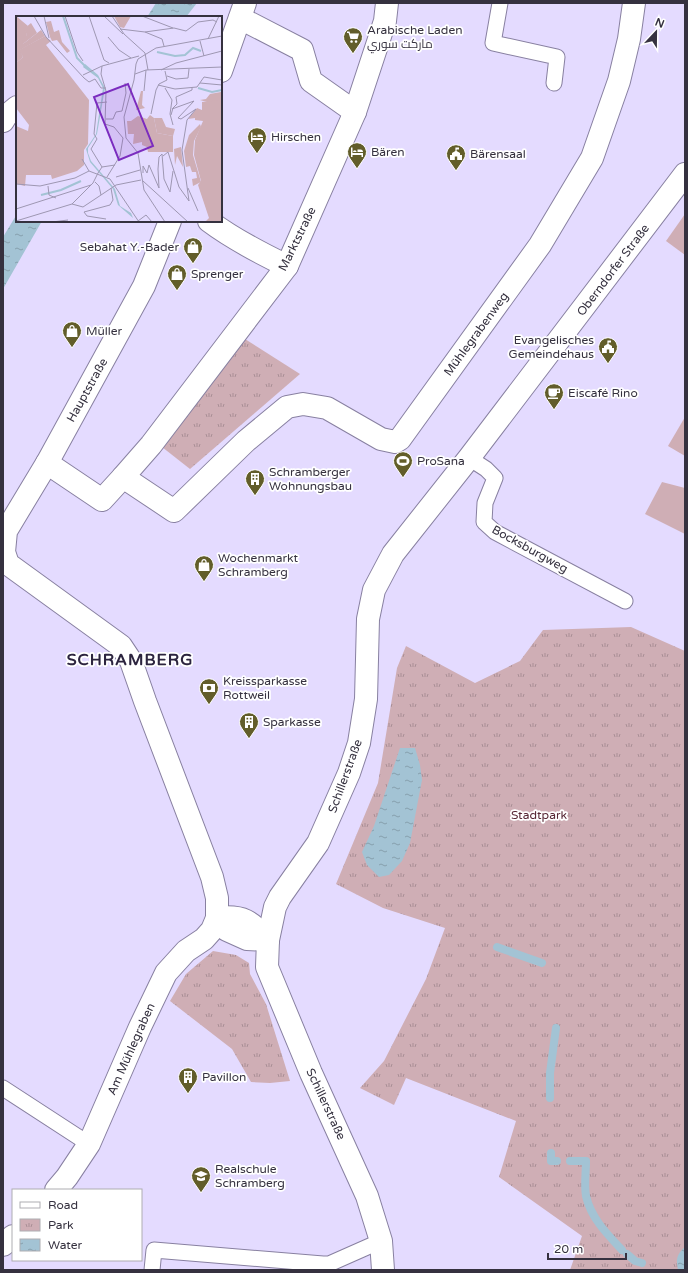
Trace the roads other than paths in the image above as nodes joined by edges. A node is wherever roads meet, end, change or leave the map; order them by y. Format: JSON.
{"nodes":[{"id":1,"x":387,"y":3,"type":"edge"},
{"id":2,"x":500,"y":3,"type":"edge"},
{"id":3,"x":634,"y":3,"type":"edge"},
{"id":4,"x":243,"y":10,"type":"edge"},
{"id":5,"x":222,"y":68,"type":"edge"},
{"id":6,"x":554,"y":83,"type":"dead end"},
{"id":7,"x":16,"y":108,"type":"edge"},
{"id":8,"x":354,"y":112,"type":"junction"},
{"id":9,"x":3,"y":120,"type":"edge"},
{"id":10,"x":685,"y":174,"type":"edge"},
{"id":11,"x":170,"y":222,"type":"edge"},
{"id":12,"x":210,"y":222,"type":"edge"},
{"id":13,"x":287,"y":266,"type":"junction"},
{"id":14,"x":469,"y":458,"type":"junction"},
{"id":15,"x":47,"y":463,"type":"junction"},
{"id":16,"x":123,"y":477,"type":"junction"},
{"id":17,"x":393,"y":554,"type":"joint"},
{"id":18,"x":4,"y":557,"type":"edge"},
{"id":19,"x":625,"y":601,"type":"dead end"},
{"id":20,"x":217,"y":918,"type":"junction"},
{"id":21,"x":268,"y":940,"type":"junction"},
{"id":22,"x":3,"y":1088,"type":"edge"},
{"id":23,"x":89,"y":1144,"type":"junction"},
{"id":24,"x":57,"y":1189,"type":"edge"},
{"id":25,"x":12,"y":1237,"type":"edge"},
{"id":26,"x":381,"y":1241,"type":"junction"},
{"id":27,"x":3,"y":1245,"type":"edge"},
{"id":28,"x":152,"y":1270,"type":"edge"},
{"id":29,"x":383,"y":1270,"type":"edge"}],
"edges":[{"from":1,"to":8,"type":"street","name":"Marktstraße"},
{"from":2,"to":6,"type":"lane"},
{"from":3,"to":16,"type":"street","name":"Mühlegrabenweg"},
{"from":4,"to":5,"type":"street"},
{"from":4,"to":8,"type":"street"},
{"from":7,"to":9,"type":"street"},
{"from":8,"to":13,"type":"street","name":"Marktstraße"},
{"from":10,"to":14,"type":"street","name":"Oberndorfer Straße"},
{"from":11,"to":15,"type":"street","name":"Hauptstraße"},
{"from":12,"to":13,"type":"street"},
{"from":13,"to":16,"type":"street","name":"Marktstraße"},
{"from":14,"to":17,"type":"street","name":"Oberndorfer Straße"},
{"from":14,"to":19,"type":"lane","name":"Bocksburgweg"},
{"from":15,"to":16,"type":"street","name":"Marktstraße"},
{"from":15,"to":18,"type":"street","name":"Hauptstraße"},
{"from":17,"to":21,"type":"street","name":"Schillerstraße"},
{"from":18,"to":20,"type":"street","name":"Hauptstraße"},
{"from":20,"to":21,"type":"street"},
{"from":20,"to":23,"type":"street","name":"Am Mühlegraben"},
{"from":21,"to":26,"type":"street","name":"Schillerstraße"},
{"from":22,"to":23,"type":"lane"},
{"from":23,"to":24,"type":"street","name":"Am Mühlegraben"},
{"from":25,"to":27,"type":"street"},
{"from":26,"to":28,"type":"lane"},
{"from":26,"to":29,"type":"street","name":"Schillerstraße"}]}
